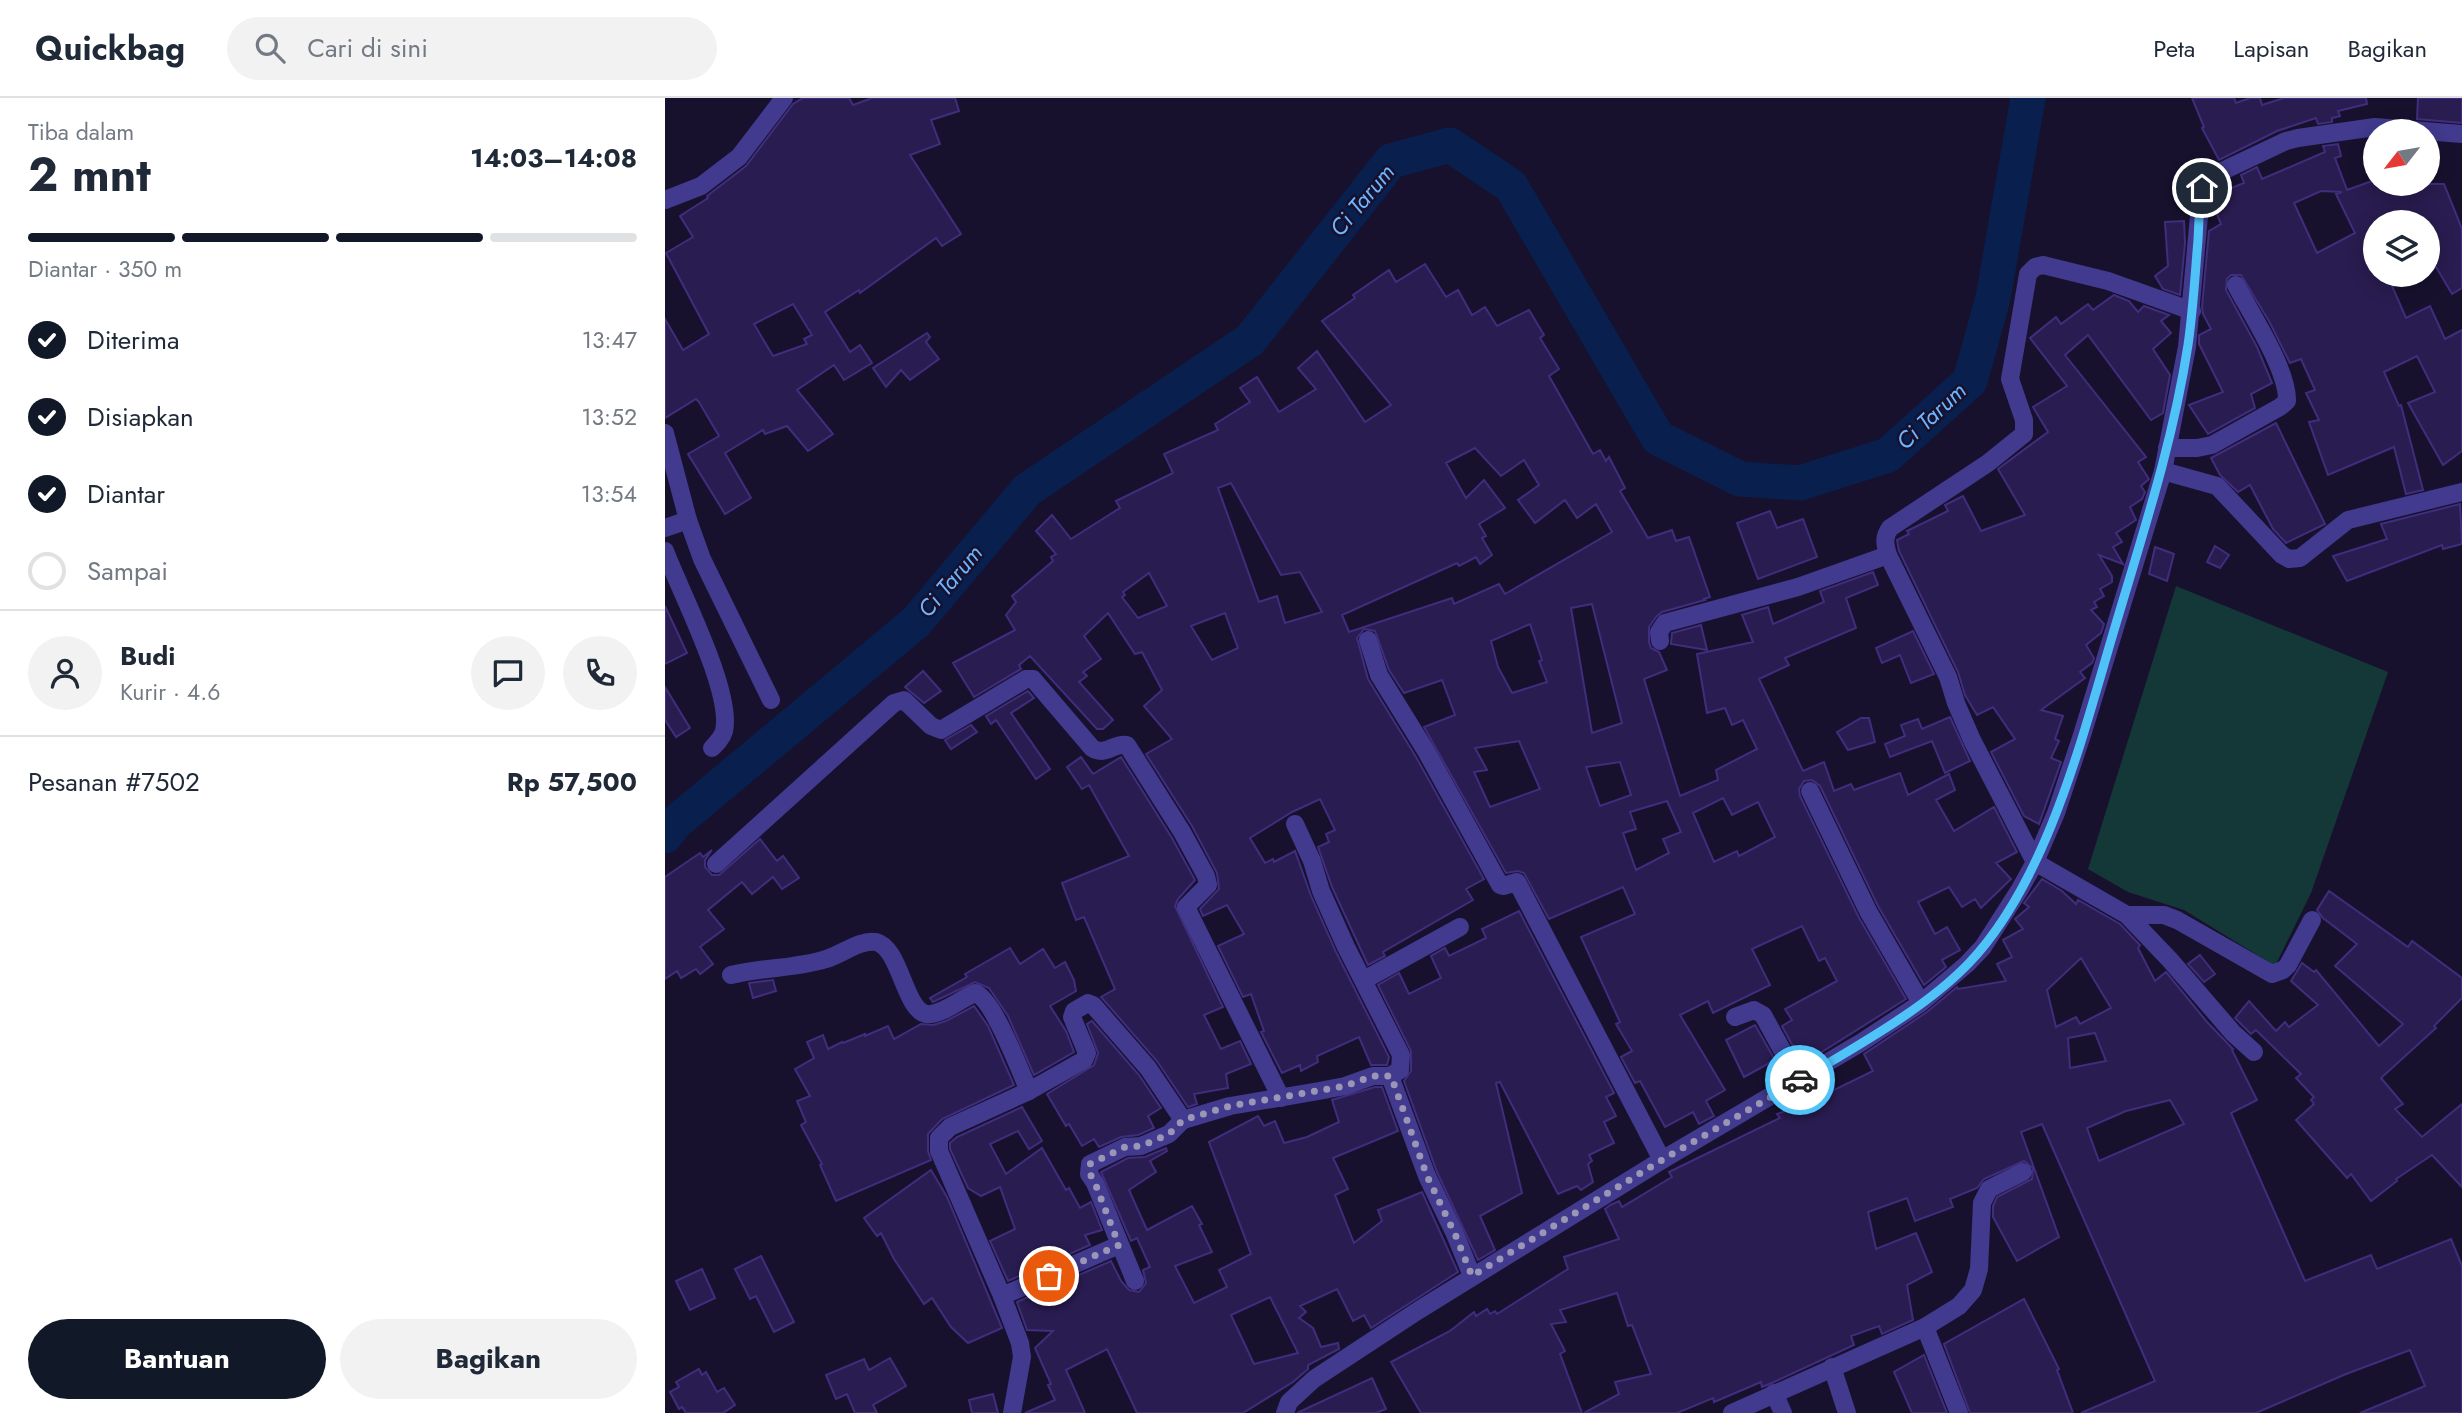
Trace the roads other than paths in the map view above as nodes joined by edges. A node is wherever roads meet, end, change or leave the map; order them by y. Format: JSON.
{"nodes":[{"id":1,"x":784,"y":98,"type":"edge"},
{"id":2,"x":2462,"y":134,"type":"edge"},
{"id":3,"x":665,"y":200,"type":"edge"},
{"id":4,"x":2236,"y":285,"type":"dead end"},
{"id":5,"x":2192,"y":311,"type":"junction"},
{"id":6,"x":665,"y":433,"type":"edge"},
{"id":7,"x":2167,"y":448,"type":"junction"},
{"id":8,"x":2163,"y":471,"type":"junction"},
{"id":9,"x":2462,"y":492,"type":"edge"},
{"id":10,"x":686,"y":521,"type":"junction"},
{"id":11,"x":665,"y":528,"type":"edge"},
{"id":12,"x":665,"y":551,"type":"edge"},
{"id":13,"x":1888,"y":555,"type":"junction"},
{"id":14,"x":1368,"y":640,"type":"dead end"},
{"id":15,"x":1660,"y":640,"type":"dead end"},
{"id":16,"x":771,"y":700,"type":"dead end"},
{"id":17,"x":712,"y":748,"type":"dead end"},
{"id":18,"x":1810,"y":791,"type":"dead end"},
{"id":19,"x":1295,"y":824,"type":"dead end"},
{"id":20,"x":2035,"y":862,"type":"junction"},
{"id":21,"x":716,"y":864,"type":"dead end"},
{"id":22,"x":2127,"y":915,"type":"junction"},
{"id":23,"x":2312,"y":920,"type":"dead end"},
{"id":24,"x":1460,"y":927,"type":"dead end"},
{"id":25,"x":731,"y":975,"type":"dead end"},
{"id":26,"x":1364,"y":979,"type":"junction"},
{"id":27,"x":1921,"y":1003,"type":"junction"},
{"id":28,"x":1735,"y":1017,"type":"dead end"},
{"id":29,"x":2254,"y":1052,"type":"dead end"},
{"id":30,"x":1391,"y":1076,"type":"junction"},
{"id":31,"x":1798,"y":1080,"type":"junction"},
{"id":32,"x":1029,"y":1091,"type":"junction"},
{"id":33,"x":1281,"y":1098,"type":"junction"},
{"id":34,"x":1183,"y":1120,"type":"junction"},
{"id":35,"x":1662,"y":1160,"type":"junction"},
{"id":36,"x":2023,"y":1171,"type":"dead end"},
{"id":37,"x":1119,"y":1245,"type":"junction"},
{"id":38,"x":1472,"y":1276,"type":"junction"},
{"id":39,"x":1135,"y":1281,"type":"dead end"},
{"id":40,"x":1002,"y":1296,"type":"junction"},
{"id":41,"x":1925,"y":1327,"type":"junction"},
{"id":42,"x":1832,"y":1367,"type":"junction"},
{"id":43,"x":1774,"y":1394,"type":"junction"},
{"id":44,"x":1012,"y":1413,"type":"edge"},
{"id":45,"x":1286,"y":1413,"type":"edge"},
{"id":46,"x":1732,"y":1413,"type":"edge"},
{"id":47,"x":1783,"y":1413,"type":"edge"},
{"id":48,"x":1847,"y":1413,"type":"edge"},
{"id":49,"x":1959,"y":1413,"type":"edge"}],
"edges":[{"from":1,"to":3,"type":"street"},
{"from":2,"to":5,"type":"street"},
{"from":4,"to":7,"type":"street"},
{"from":5,"to":7,"type":"street"},
{"from":5,"to":13,"type":"street"},
{"from":6,"to":10,"type":"street"},
{"from":7,"to":8,"type":"street"},
{"from":8,"to":9,"type":"street"},
{"from":8,"to":20,"type":"street"},
{"from":10,"to":11,"type":"street"},
{"from":10,"to":16,"type":"street"},
{"from":12,"to":17,"type":"street"},
{"from":13,"to":15,"type":"street"},
{"from":13,"to":20,"type":"street"},
{"from":14,"to":35,"type":"street"},
{"from":18,"to":27,"type":"street"},
{"from":19,"to":26,"type":"street"},
{"from":20,"to":22,"type":"street"},
{"from":20,"to":27,"type":"street"},
{"from":21,"to":33,"type":"street"},
{"from":22,"to":23,"type":"street"},
{"from":22,"to":29,"type":"street"},
{"from":24,"to":26,"type":"street"},
{"from":25,"to":32,"type":"street"},
{"from":26,"to":30,"type":"street"},
{"from":27,"to":31,"type":"street"},
{"from":28,"to":31,"type":"street"},
{"from":30,"to":33,"type":"street"},
{"from":30,"to":38,"type":"street"},
{"from":31,"to":35,"type":"street"},
{"from":32,"to":34,"type":"street"},
{"from":32,"to":40,"type":"street"},
{"from":33,"to":34,"type":"street"},
{"from":34,"to":37,"type":"street"},
{"from":35,"to":38,"type":"street"},
{"from":36,"to":41,"type":"street"},
{"from":37,"to":39,"type":"street"},
{"from":37,"to":40,"type":"street"},
{"from":38,"to":45,"type":"street"},
{"from":40,"to":44,"type":"street"},
{"from":41,"to":42,"type":"street"},
{"from":41,"to":49,"type":"street"},
{"from":42,"to":43,"type":"street"},
{"from":42,"to":48,"type":"street"},
{"from":43,"to":46,"type":"street"},
{"from":43,"to":47,"type":"street"}]}
